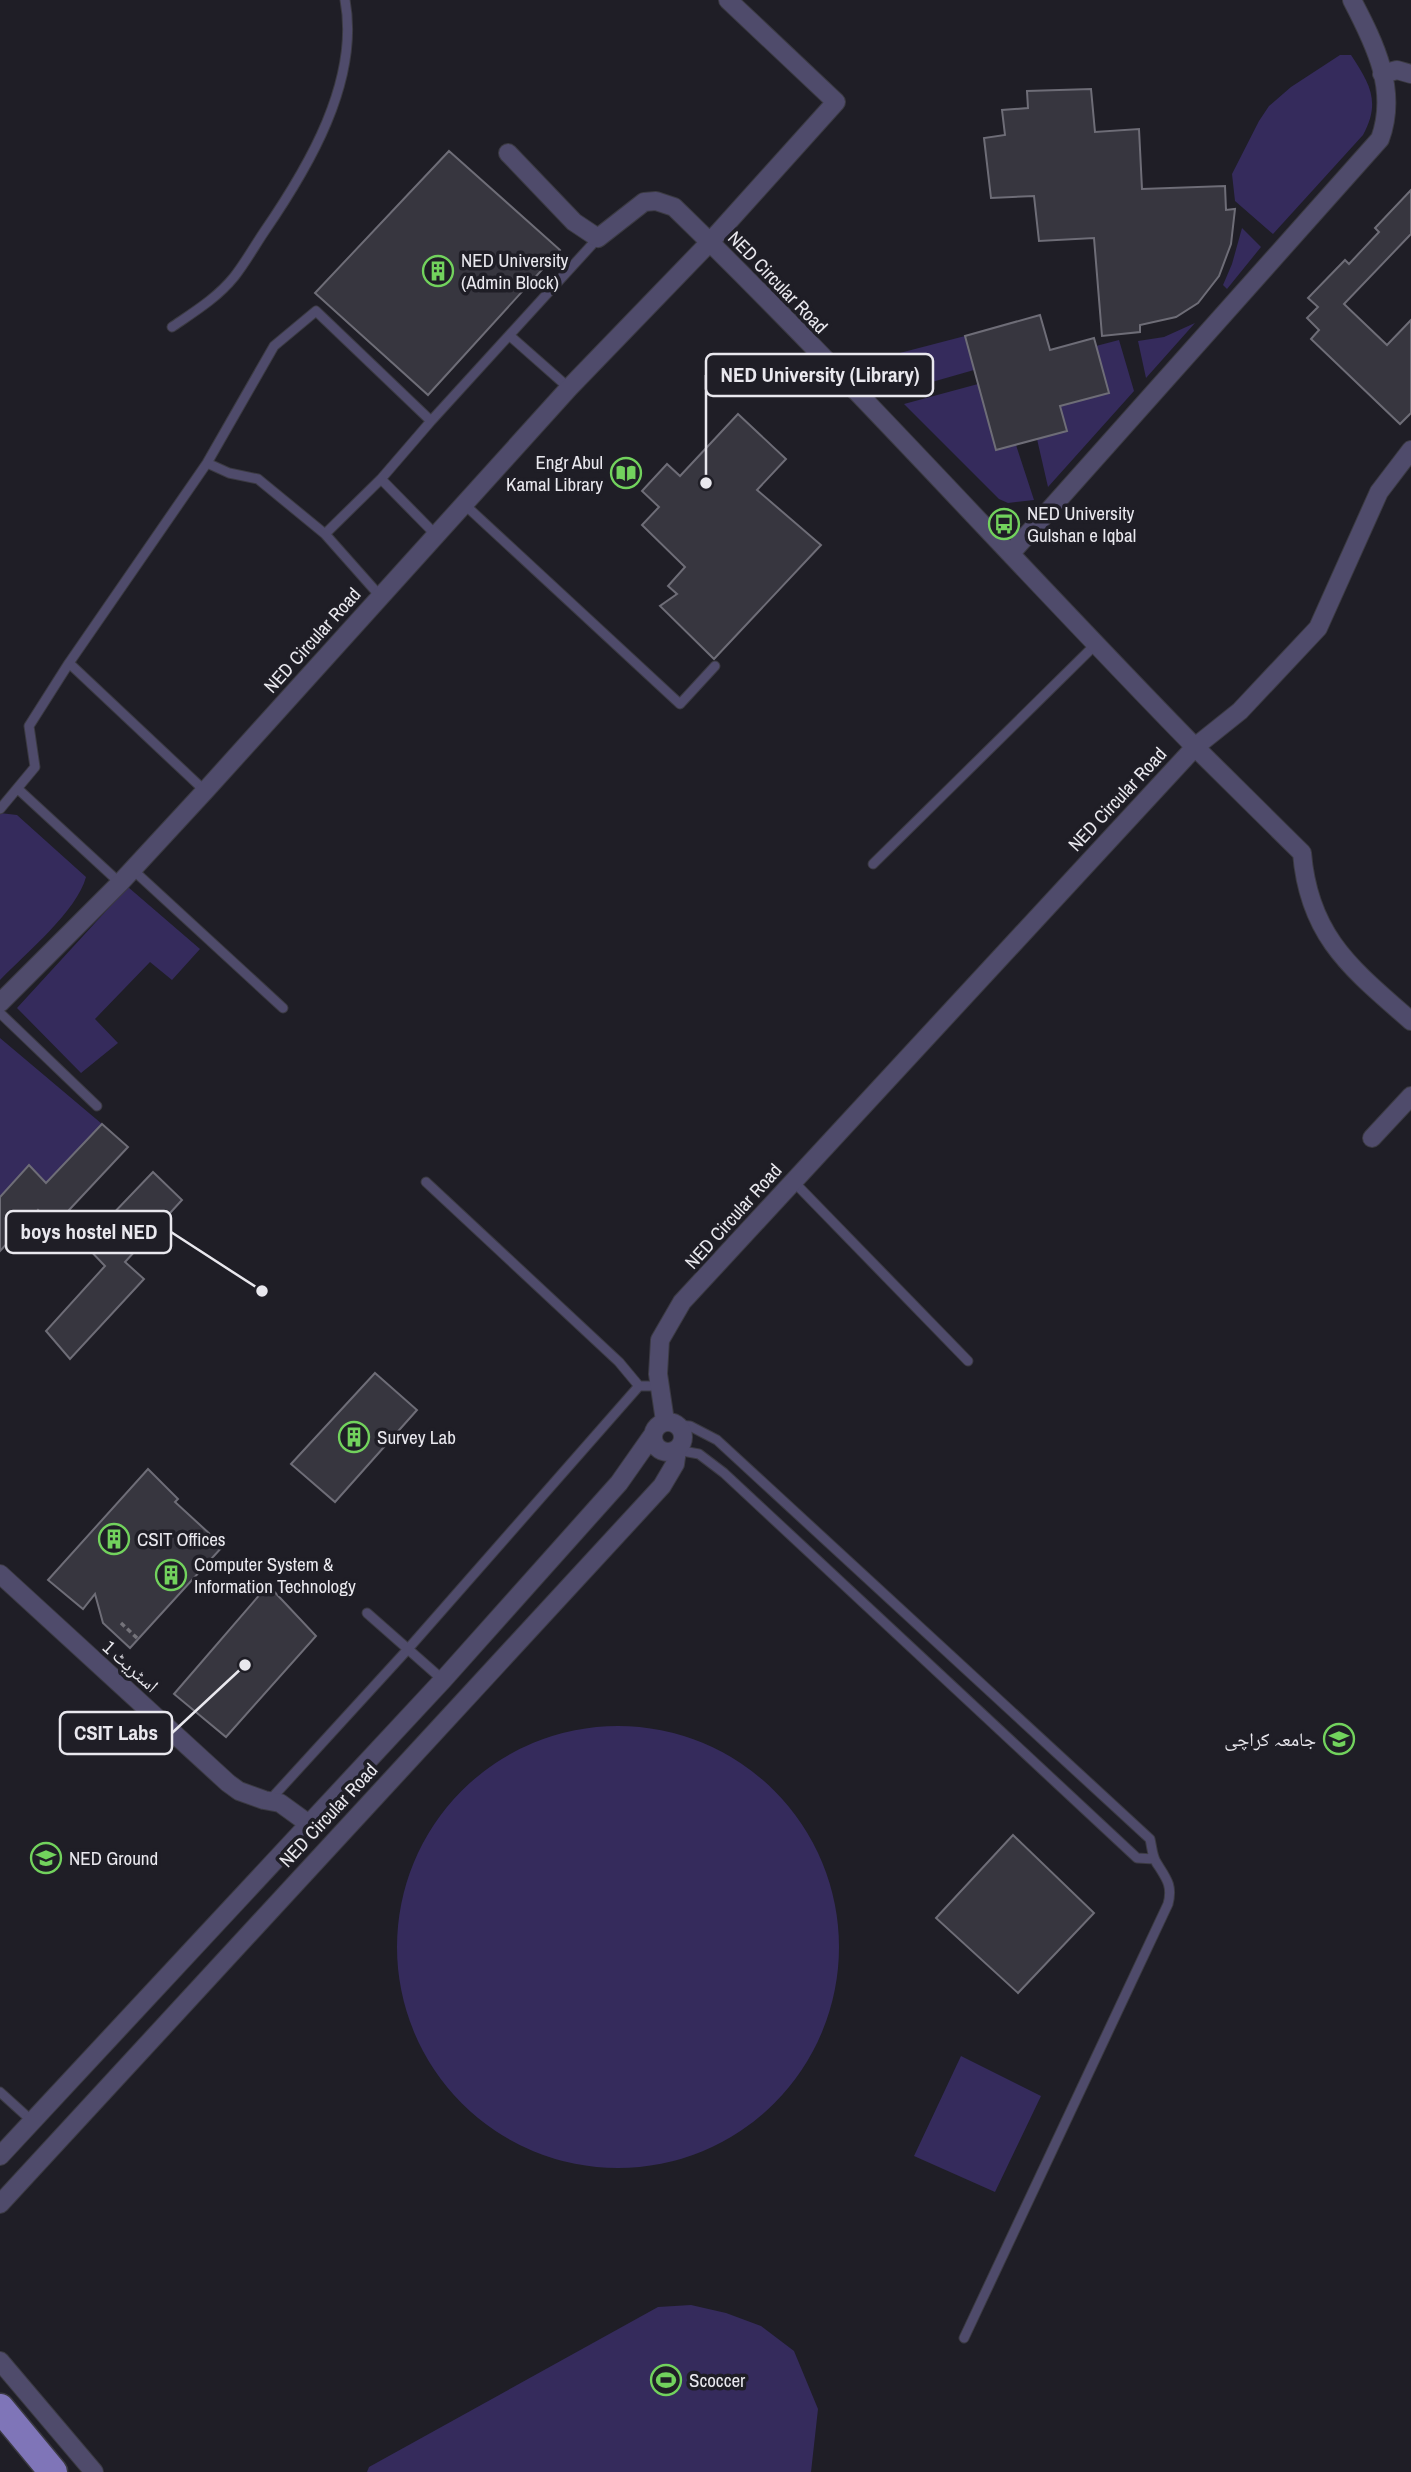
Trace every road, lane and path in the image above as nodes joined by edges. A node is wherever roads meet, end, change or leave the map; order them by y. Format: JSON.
{"nodes":[{"id":1,"x":345,"y":0,"type":"edge"},
{"id":2,"x":728,"y":0,"type":"edge"},
{"id":3,"x":1352,"y":0,"type":"edge"},
{"id":4,"x":1382,"y":74,"type":"junction"},
{"id":5,"x":1411,"y":74,"type":"edge"},
{"id":6,"x":508,"y":153,"type":"dead end"},
{"id":7,"x":598,"y":238,"type":"junction"},
{"id":8,"x":710,"y":242,"type":"junction"},
{"id":9,"x":172,"y":327,"type":"dead end"},
{"id":10,"x":510,"y":336,"type":"junction"},
{"id":11,"x":569,"y":388,"type":"junction"},
{"id":12,"x":430,"y":421,"type":"junction"},
{"id":13,"x":1411,"y":450,"type":"edge"},
{"id":14,"x":207,"y":463,"type":"junction"},
{"id":15,"x":381,"y":480,"type":"junction"},
{"id":16,"x":464,"y":504,"type":"junction"},
{"id":17,"x":326,"y":534,"type":"junction"},
{"id":18,"x":436,"y":535,"type":"junction"},
{"id":19,"x":1011,"y":553,"type":"junction"},
{"id":20,"x":380,"y":596,"type":"junction"},
{"id":21,"x":1095,"y":645,"type":"junction"},
{"id":22,"x":69,"y":663,"type":"junction"},
{"id":23,"x":715,"y":666,"type":"dead end"},
{"id":24,"x":1195,"y":747,"type":"junction"},
{"id":25,"x":18,"y":789,"type":"junction"},
{"id":26,"x":205,"y":791,"type":"junction"},
{"id":27,"x":0,"y":809,"type":"edge"},
{"id":28,"x":873,"y":864,"type":"dead end"},
{"id":29,"x":132,"y":869,"type":"junction"},
{"id":30,"x":120,"y":883,"type":"junction"},
{"id":31,"x":0,"y":1003,"type":"edge"},
{"id":32,"x":284,"y":1008,"type":"dead end"},
{"id":33,"x":0,"y":1013,"type":"edge"},
{"id":34,"x":1411,"y":1021,"type":"edge"},
{"id":35,"x":1411,"y":1096,"type":"edge"},
{"id":36,"x":97,"y":1106,"type":"dead end"},
{"id":37,"x":1372,"y":1138,"type":"dead end"},
{"id":38,"x":793,"y":1181,"type":"junction"},
{"id":39,"x":426,"y":1182,"type":"dead end"},
{"id":40,"x":968,"y":1361,"type":"dead end"},
{"id":41,"x":659,"y":1386,"type":"junction"},
{"id":42,"x":639,"y":1387,"type":"junction"},
{"id":43,"x":671,"y":1423,"type":"junction"},
{"id":44,"x":652,"y":1436,"type":"junction"},
{"id":45,"x":677,"y":1450,"type":"junction"},
{"id":46,"x":0,"y":1574,"type":"edge"},
{"id":47,"x":367,"y":1613,"type":"dead end"},
{"id":48,"x":121,"y":1623,"type":"dead end"},
{"id":49,"x":138,"y":1639,"type":"dead end"},
{"id":50,"x":408,"y":1649,"type":"junction"},
{"id":51,"x":443,"y":1680,"type":"junction"},
{"id":52,"x":269,"y":1801,"type":"junction"},
{"id":53,"x":309,"y":1824,"type":"junction"},
{"id":54,"x":1154,"y":1859,"type":"junction"},
{"id":55,"x":0,"y":2092,"type":"edge"},
{"id":56,"x":32,"y":2121,"type":"junction"},
{"id":57,"x":0,"y":2156,"type":"edge"},
{"id":58,"x":0,"y":2204,"type":"edge"},
{"id":59,"x":964,"y":2338,"type":"dead end"},
{"id":60,"x":0,"y":2361,"type":"edge"},
{"id":61,"x":0,"y":2408,"type":"edge"},
{"id":62,"x":53,"y":2472,"type":"edge"},
{"id":63,"x":94,"y":2472,"type":"edge"}],
"edges":[{"from":1,"to":9,"type":"lane"},
{"from":2,"to":8,"type":"street"},
{"from":3,"to":4,"type":"street"},
{"from":4,"to":5,"type":"street"},
{"from":4,"to":19,"type":"street"},
{"from":6,"to":7,"type":"street"},
{"from":7,"to":8,"type":"street","name":"NED Circular Road"},
{"from":7,"to":10,"type":"lane"},
{"from":8,"to":11,"type":"street","name":"NED Circular Road"},
{"from":8,"to":19,"type":"street","name":"NED Circular Road"},
{"from":10,"to":11,"type":"lane"},
{"from":10,"to":12,"type":"lane"},
{"from":11,"to":16,"type":"street","name":"NED Circular Road"},
{"from":12,"to":14,"type":"lane"},
{"from":12,"to":15,"type":"lane"},
{"from":13,"to":24,"type":"street"},
{"from":14,"to":17,"type":"lane"},
{"from":14,"to":22,"type":"lane"},
{"from":15,"to":17,"type":"lane"},
{"from":15,"to":18,"type":"lane"},
{"from":16,"to":18,"type":"street","name":"NED Circular Road"},
{"from":16,"to":23,"type":"lane"},
{"from":17,"to":20,"type":"lane"},
{"from":18,"to":20,"type":"street","name":"NED Circular Road"},
{"from":19,"to":21,"type":"street","name":"NED Circular Road"},
{"from":20,"to":26,"type":"street","name":"NED Circular Road"},
{"from":21,"to":24,"type":"street","name":"NED Circular Road"},
{"from":21,"to":28,"type":"lane"},
{"from":22,"to":25,"type":"lane"},
{"from":22,"to":26,"type":"lane"},
{"from":24,"to":34,"type":"street"},
{"from":24,"to":38,"type":"street","name":"NED Circular Road"},
{"from":25,"to":27,"type":"lane"},
{"from":25,"to":30,"type":"lane"},
{"from":26,"to":29,"type":"street","name":"NED Circular Road"},
{"from":29,"to":30,"type":"street","name":"NED Circular Road"},
{"from":29,"to":32,"type":"lane"},
{"from":30,"to":31,"type":"street","name":"NED Circular Road"},
{"from":33,"to":36,"type":"lane"},
{"from":35,"to":37,"type":"street"},
{"from":38,"to":40,"type":"lane"},
{"from":38,"to":41,"type":"street","name":"NED Circular Road"},
{"from":39,"to":42,"type":"lane"},
{"from":41,"to":42,"type":"lane"},
{"from":41,"to":43,"type":"street","name":"NED Circular Road"},
{"from":42,"to":50,"type":"lane"},
{"from":43,"to":44,"type":"street"},
{"from":43,"to":45,"type":"street"},
{"from":43,"to":54,"type":"lane"},
{"from":44,"to":45,"type":"street"},
{"from":44,"to":51,"type":"street","name":"NED Circular Road"},
{"from":45,"to":54,"type":"lane"},
{"from":45,"to":58,"type":"street","name":"NED Circular Road"},
{"from":46,"to":52,"type":"street","name":"اسٹریٹ 1"},
{"from":47,"to":50,"type":"lane"},
{"from":48,"to":49,"type":"path"},
{"from":50,"to":51,"type":"lane"},
{"from":50,"to":52,"type":"lane"},
{"from":51,"to":53,"type":"street","name":"NED Circular Road"},
{"from":52,"to":53,"type":"street","name":"اسٹریٹ 1"},
{"from":53,"to":56,"type":"street","name":"NED Circular Road"},
{"from":54,"to":59,"type":"lane"},
{"from":55,"to":56,"type":"lane"},
{"from":56,"to":57,"type":"street","name":"NED Circular Road"},
{"from":60,"to":63,"type":"street"},
{"from":61,"to":62,"type":"main road"}]}
